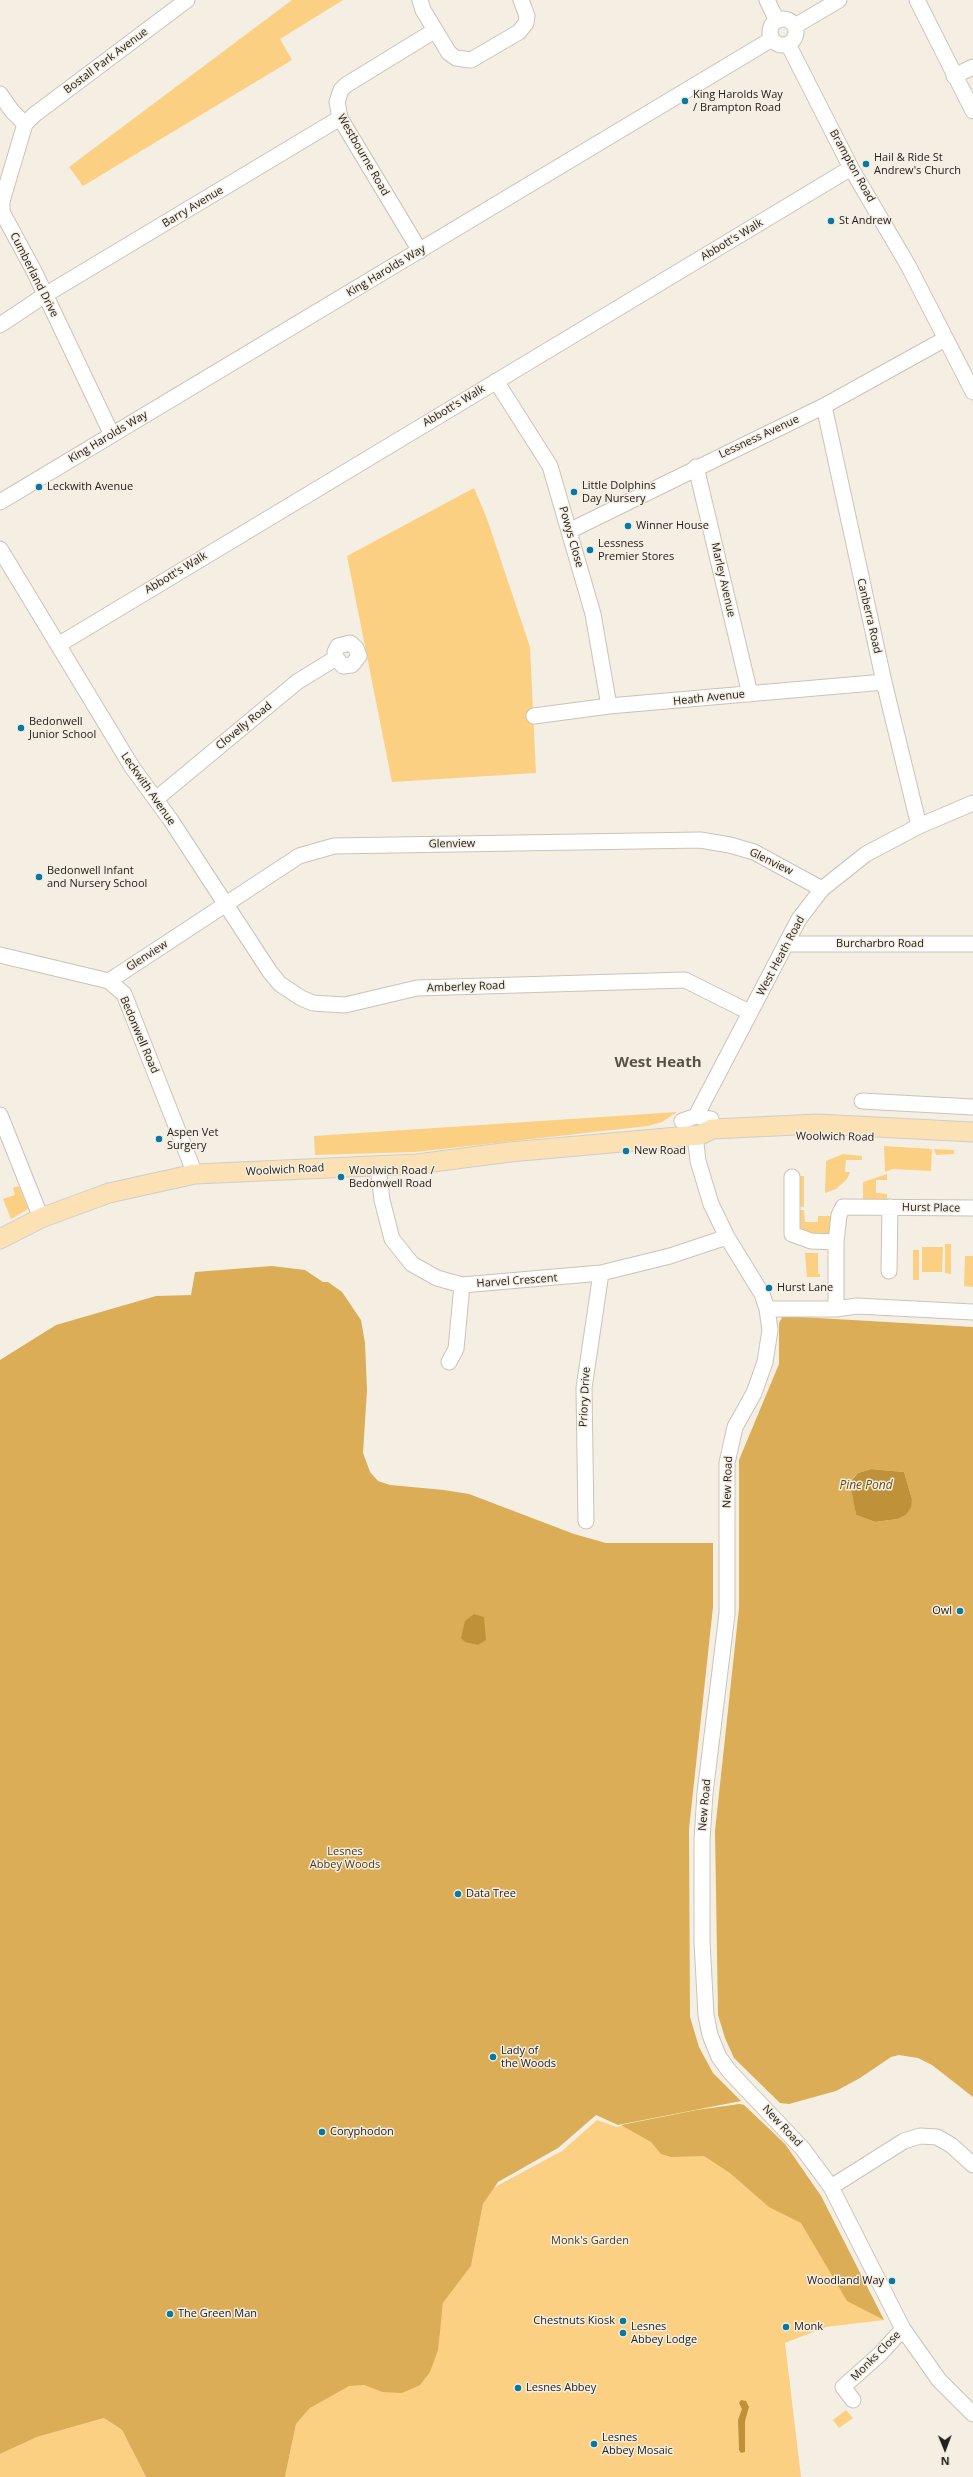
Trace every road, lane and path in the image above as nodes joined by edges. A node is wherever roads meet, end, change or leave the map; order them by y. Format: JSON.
{"nodes":[{"id":1,"x":187,"y":0,"type":"edge"},
{"id":2,"x":420,"y":0,"type":"edge"},
{"id":3,"x":521,"y":0,"type":"edge"},
{"id":4,"x":766,"y":0,"type":"edge"},
{"id":5,"x":839,"y":0,"type":"edge"},
{"id":6,"x":918,"y":0,"type":"edge"},
{"id":7,"x":776,"y":19,"type":"junction"},
{"id":8,"x":795,"y":26,"type":"junction"},
{"id":9,"x":434,"y":31,"type":"junction"},
{"id":10,"x":772,"y":39,"type":"junction"},
{"id":11,"x":789,"y":46,"type":"junction"},
{"id":12,"x":973,"y":67,"type":"edge"},
{"id":13,"x":954,"y":76,"type":"junction"},
{"id":14,"x":0,"y":94,"type":"edge"},
{"id":15,"x":973,"y":111,"type":"edge"},
{"id":16,"x":340,"y":118,"type":"junction"},
{"id":17,"x":26,"y":124,"type":"junction"},
{"id":18,"x":851,"y":168,"type":"junction"},
{"id":19,"x":420,"y":251,"type":"junction"},
{"id":20,"x":45,"y":295,"type":"junction"},
{"id":21,"x":0,"y":324,"type":"edge"},
{"id":22,"x":945,"y":339,"type":"junction"},
{"id":23,"x":496,"y":381,"type":"junction"},
{"id":24,"x":973,"y":392,"type":"edge"},
{"id":25,"x":824,"y":406,"type":"junction"},
{"id":26,"x":112,"y":435,"type":"junction"},
{"id":27,"x":696,"y":467,"type":"junction"},
{"id":28,"x":0,"y":502,"type":"edge"},
{"id":29,"x":569,"y":531,"type":"junction"},
{"id":30,"x":0,"y":549,"type":"edge"},
{"id":31,"x":58,"y":645,"type":"junction"},
{"id":32,"x":336,"y":658,"type":"dead end"},
{"id":33,"x":884,"y":682,"type":"junction"},
{"id":34,"x":750,"y":694,"type":"junction"},
{"id":35,"x":609,"y":706,"type":"junction"},
{"id":36,"x":534,"y":716,"type":"dead end"},
{"id":37,"x":156,"y":799,"type":"junction"},
{"id":38,"x":973,"y":803,"type":"edge"},
{"id":39,"x":919,"y":826,"type":"junction"},
{"id":40,"x":822,"y":889,"type":"junction"},
{"id":41,"x":226,"y":904,"type":"junction"},
{"id":42,"x":787,"y":944,"type":"junction"},
{"id":43,"x":973,"y":944,"type":"edge"},
{"id":44,"x":0,"y":955,"type":"edge"},
{"id":45,"x":109,"y":981,"type":"junction"},
{"id":46,"x":749,"y":1012,"type":"junction"},
{"id":47,"x":862,"y":1101,"type":"dead end"},
{"id":48,"x":899,"y":1103,"type":"junction"},
{"id":49,"x":971,"y":1107,"type":"edge"},
{"id":50,"x":0,"y":1115,"type":"edge"},
{"id":51,"x":711,"y":1119,"type":"dead end"},
{"id":52,"x":898,"y":1127,"type":"junction"},
{"id":53,"x":973,"y":1132,"type":"edge"},
{"id":54,"x":698,"y":1135,"type":"junction"},
{"id":55,"x":973,"y":1143,"type":"edge"},
{"id":56,"x":378,"y":1166,"type":"junction"},
{"id":57,"x":196,"y":1174,"type":"junction"},
{"id":58,"x":792,"y":1177,"type":"dead end"},
{"id":59,"x":890,"y":1207,"type":"junction"},
{"id":60,"x":973,"y":1208,"type":"edge"},
{"id":61,"x":41,"y":1218,"type":"junction"},
{"id":62,"x":727,"y":1237,"type":"junction"},
{"id":63,"x":0,"y":1239,"type":"edge"},
{"id":64,"x":836,"y":1242,"type":"junction"},
{"id":65,"x":889,"y":1271,"type":"dead end"},
{"id":66,"x":600,"y":1273,"type":"junction"},
{"id":67,"x":462,"y":1285,"type":"junction"},
{"id":68,"x":767,"y":1309,"type":"junction"},
{"id":69,"x":836,"y":1309,"type":"junction"},
{"id":70,"x":973,"y":1312,"type":"edge"},
{"id":71,"x":449,"y":1362,"type":"dead end"},
{"id":72,"x":586,"y":1521,"type":"dead end"},
{"id":73,"x":973,"y":2165,"type":"edge"},
{"id":74,"x":831,"y":2187,"type":"junction"},
{"id":75,"x":903,"y":2329,"type":"junction"},
{"id":76,"x":853,"y":2400,"type":"dead end"},
{"id":77,"x":973,"y":2414,"type":"edge"}],
"edges":[{"from":1,"to":17,"type":"street","name":"Bostall Park Avenue"},
{"from":2,"to":9,"type":"street"},
{"from":3,"to":9,"type":"street"},
{"from":4,"to":7,"type":"street"},
{"from":5,"to":8,"type":"street"},
{"from":6,"to":13,"type":"street"},
{"from":7,"to":8,"type":"street"},
{"from":7,"to":10,"type":"street"},
{"from":8,"to":11,"type":"street"},
{"from":9,"to":16,"type":"street","name":"Westbourne Road"},
{"from":10,"to":11,"type":"street"},
{"from":10,"to":19,"type":"street","name":"King Harolds Way"},
{"from":11,"to":18,"type":"street","name":"Brampton Road"},
{"from":12,"to":13,"type":"street"},
{"from":13,"to":15,"type":"street"},
{"from":14,"to":17,"type":"street"},
{"from":16,"to":19,"type":"street","name":"Westbourne Road"},
{"from":16,"to":20,"type":"street","name":"Barry Avenue"},
{"from":17,"to":20,"type":"street","name":"Cumberland Drive"},
{"from":18,"to":22,"type":"street","name":"Brampton Road"},
{"from":18,"to":23,"type":"street","name":"Abbott's Walk"},
{"from":19,"to":26,"type":"street","name":"King Harolds Way"},
{"from":20,"to":21,"type":"street","name":"Barry Avenue"},
{"from":20,"to":26,"type":"street","name":"Cumberland Drive"},
{"from":22,"to":24,"type":"street","name":"Brampton Road"},
{"from":22,"to":25,"type":"street","name":"Lessness Avenue"},
{"from":23,"to":29,"type":"street","name":"Powys Close"},
{"from":23,"to":31,"type":"street","name":"Abbott's Walk"},
{"from":25,"to":27,"type":"street","name":"Lessness Avenue"},
{"from":25,"to":33,"type":"street","name":"Canberra Road"},
{"from":26,"to":28,"type":"street","name":"King Harolds Way"},
{"from":27,"to":29,"type":"street","name":"Lessness Avenue"},
{"from":27,"to":34,"type":"street","name":"Marley Avenue"},
{"from":29,"to":35,"type":"street","name":"Powys Close"},
{"from":30,"to":31,"type":"street","name":"Leckwith Avenue"},
{"from":31,"to":37,"type":"street","name":"Leckwith Avenue"},
{"from":32,"to":37,"type":"street","name":"Clovelly Road"},
{"from":33,"to":34,"type":"street","name":"Heath Avenue"},
{"from":33,"to":39,"type":"street","name":"Canberra Road"},
{"from":34,"to":35,"type":"street","name":"Heath Avenue"},
{"from":35,"to":36,"type":"street","name":"Heath Avenue"},
{"from":37,"to":41,"type":"street","name":"Leckwith Avenue"},
{"from":38,"to":39,"type":"street","name":"West Heath Road"},
{"from":39,"to":40,"type":"street","name":"West Heath Road"},
{"from":40,"to":41,"type":"street","name":"Glenview"},
{"from":40,"to":42,"type":"street","name":"West Heath Road"},
{"from":41,"to":45,"type":"street","name":"Glenview"},
{"from":41,"to":46,"type":"street","name":"Amberley Road"},
{"from":42,"to":43,"type":"street","name":"Burcharbro Road"},
{"from":42,"to":46,"type":"street","name":"West Heath Road"},
{"from":44,"to":45,"type":"street","name":"Bedonwell Road"},
{"from":45,"to":57,"type":"street","name":"Bedonwell Road"},
{"from":46,"to":51,"type":"street","name":"West Heath Road"},
{"from":47,"to":48,"type":"street"},
{"from":48,"to":49,"type":"street"},
{"from":48,"to":52,"type":"street"},
{"from":50,"to":61,"type":"street"},
{"from":52,"to":53,"type":"main road","name":"Woolwich Road"},
{"from":52,"to":54,"type":"main road","name":"Woolwich Road"},
{"from":54,"to":55,"type":"main road","name":"Woolwich Road"},
{"from":54,"to":56,"type":"main road","name":"Woolwich Road"},
{"from":54,"to":62,"type":"street","name":"New Road"},
{"from":56,"to":57,"type":"main road","name":"Woolwich Road"},
{"from":56,"to":67,"type":"street","name":"Harvel Crescent"},
{"from":57,"to":61,"type":"main road","name":"Woolwich Road"},
{"from":58,"to":64,"type":"street"},
{"from":59,"to":60,"type":"street","name":"Hurst Place"},
{"from":59,"to":64,"type":"street","name":"Hurst Place"},
{"from":59,"to":65,"type":"street","name":"Hurst Place"},
{"from":61,"to":63,"type":"main road","name":"Woolwich Road"},
{"from":62,"to":66,"type":"street","name":"Harvel Crescent"},
{"from":62,"to":68,"type":"street","name":"New Road"},
{"from":64,"to":69,"type":"street","name":"Hurst Place"},
{"from":66,"to":67,"type":"street","name":"Harvel Crescent"},
{"from":66,"to":72,"type":"street","name":"Priory Drive"},
{"from":67,"to":71,"type":"street"},
{"from":68,"to":69,"type":"street"},
{"from":68,"to":74,"type":"street","name":"New Road"},
{"from":69,"to":70,"type":"street"},
{"from":73,"to":74,"type":"street"},
{"from":74,"to":75,"type":"street","name":"New Road"},
{"from":75,"to":76,"type":"street","name":"Monks Close"},
{"from":75,"to":77,"type":"street","name":"New Road"}]}
